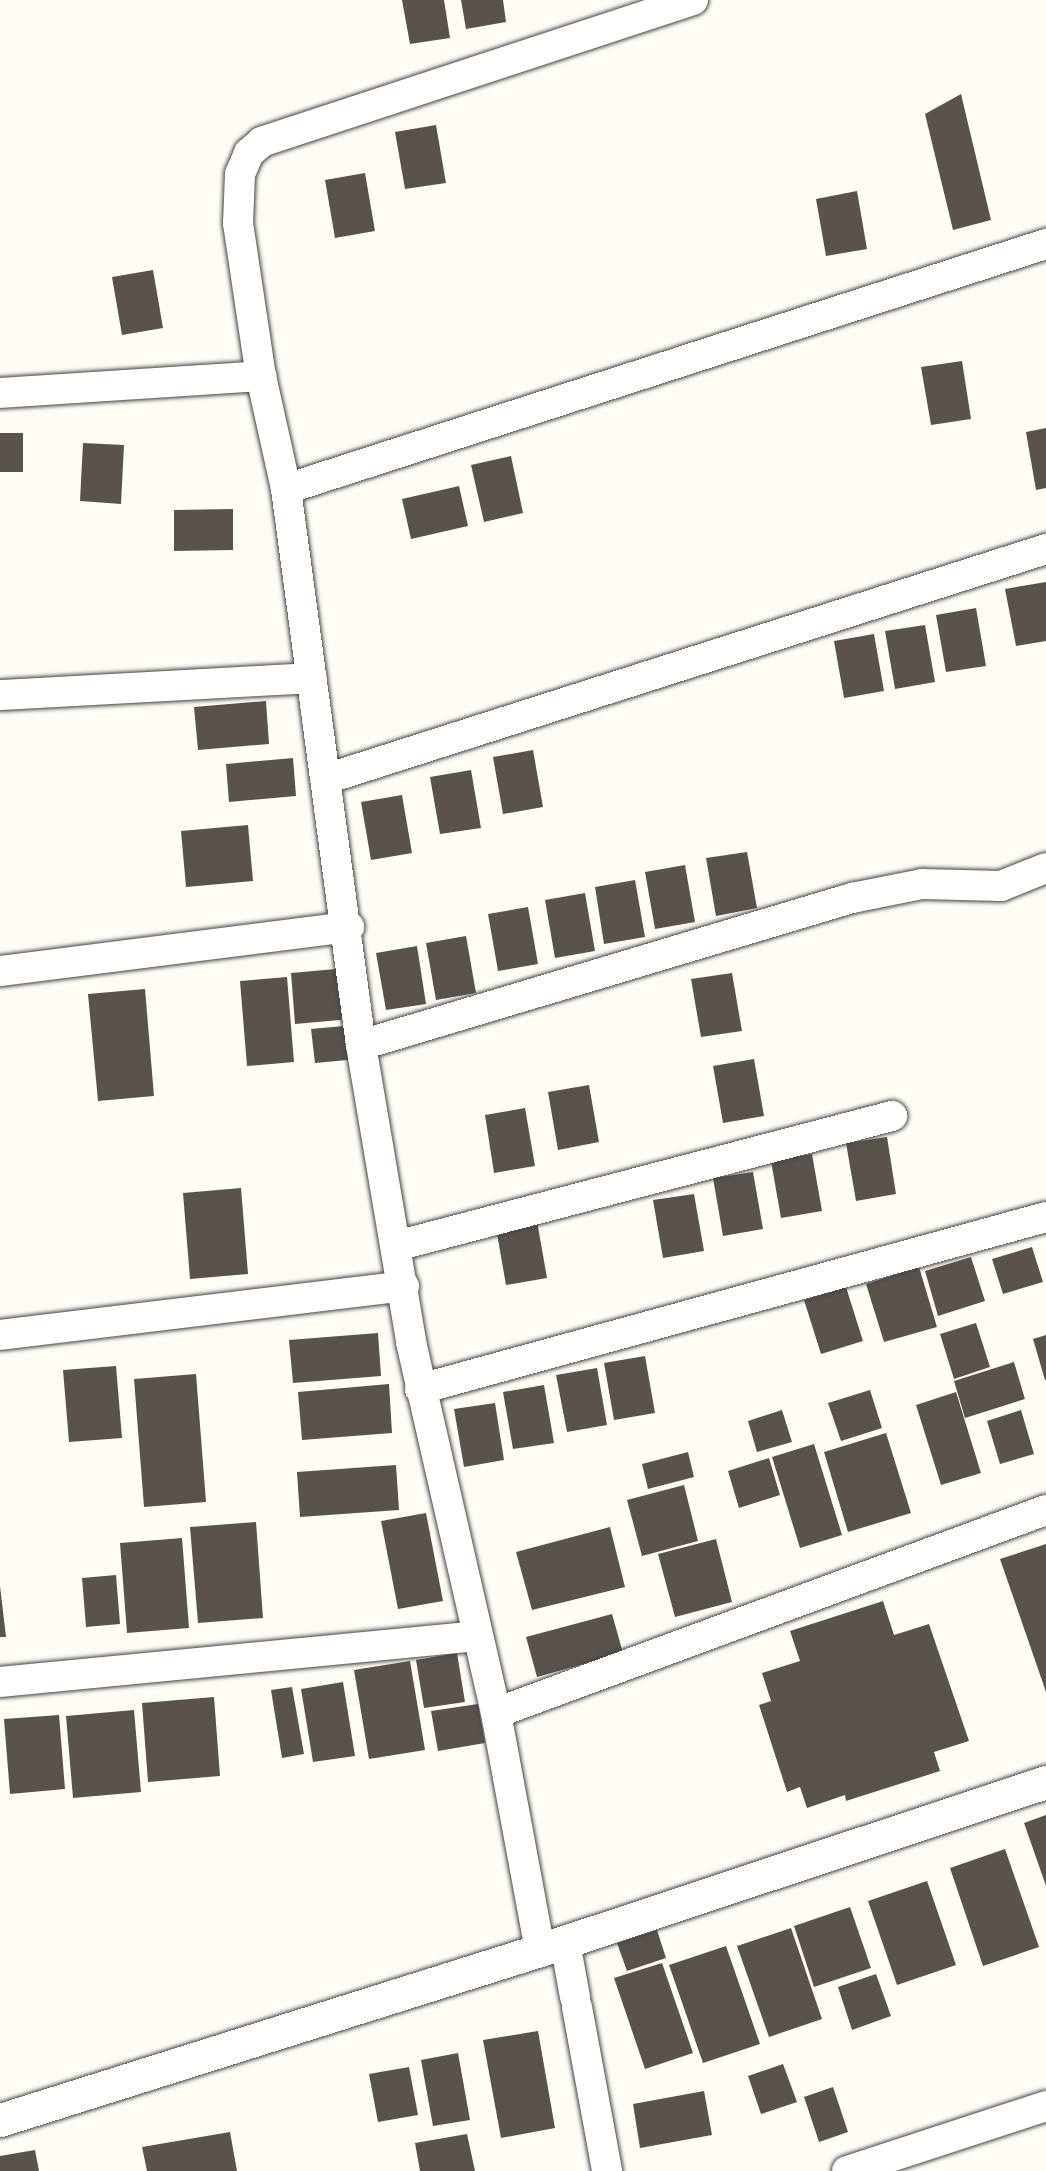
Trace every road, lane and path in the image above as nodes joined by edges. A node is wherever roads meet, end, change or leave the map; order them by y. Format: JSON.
{"nodes":[{"id":1,"x":693,"y":0,"type":"edge"},
{"id":2,"x":1046,"y":244,"type":"edge"},
{"id":3,"x":261,"y":376,"type":"junction"},
{"id":4,"x":0,"y":393,"type":"edge"},
{"id":5,"x":286,"y":489,"type":"junction"},
{"id":6,"x":1046,"y":549,"type":"edge"},
{"id":7,"x":312,"y":678,"type":"junction"},
{"id":8,"x":0,"y":695,"type":"edge"},
{"id":9,"x":329,"y":778,"type":"junction"},
{"id":10,"x":1046,"y":868,"type":"edge"},
{"id":11,"x":349,"y":927,"type":"junction"},
{"id":12,"x":0,"y":971,"type":"edge"},
{"id":13,"x":361,"y":1046,"type":"junction"},
{"id":14,"x":892,"y":1116,"type":"dead end"},
{"id":15,"x":1046,"y":1217,"type":"edge"},
{"id":16,"x":396,"y":1246,"type":"junction"},
{"id":17,"x":404,"y":1286,"type":"junction"},
{"id":18,"x":0,"y":1335,"type":"edge"},
{"id":19,"x":420,"y":1389,"type":"junction"},
{"id":20,"x":1046,"y":1510,"type":"edge"},
{"id":21,"x":475,"y":1636,"type":"junction"},
{"id":22,"x":0,"y":1682,"type":"edge"},
{"id":23,"x":496,"y":1713,"type":"junction"},
{"id":24,"x":1046,"y":1782,"type":"edge"},
{"id":25,"x":553,"y":1946,"type":"junction"},
{"id":26,"x":1046,"y":2106,"type":"edge"},
{"id":27,"x":0,"y":2120,"type":"edge"},
{"id":28,"x":607,"y":2171,"type":"edge"},
{"id":29,"x":847,"y":2171,"type":"edge"}],
"edges":[{"from":1,"to":3,"type":"street"},
{"from":2,"to":5,"type":"street"},
{"from":3,"to":4,"type":"street"},
{"from":3,"to":5,"type":"street"},
{"from":5,"to":7,"type":"street"},
{"from":6,"to":9,"type":"street"},
{"from":7,"to":8,"type":"street"},
{"from":7,"to":9,"type":"street"},
{"from":9,"to":11,"type":"street"},
{"from":10,"to":13,"type":"street"},
{"from":11,"to":12,"type":"street"},
{"from":11,"to":13,"type":"street"},
{"from":13,"to":16,"type":"street"},
{"from":14,"to":16,"type":"street"},
{"from":15,"to":19,"type":"street"},
{"from":16,"to":17,"type":"street"},
{"from":17,"to":18,"type":"street"},
{"from":17,"to":19,"type":"street"},
{"from":19,"to":21,"type":"street"},
{"from":20,"to":23,"type":"street"},
{"from":21,"to":22,"type":"street"},
{"from":21,"to":23,"type":"street"},
{"from":23,"to":25,"type":"street"},
{"from":24,"to":25,"type":"street"},
{"from":25,"to":27,"type":"street"},
{"from":25,"to":28,"type":"street"},
{"from":26,"to":29,"type":"street"}]}
